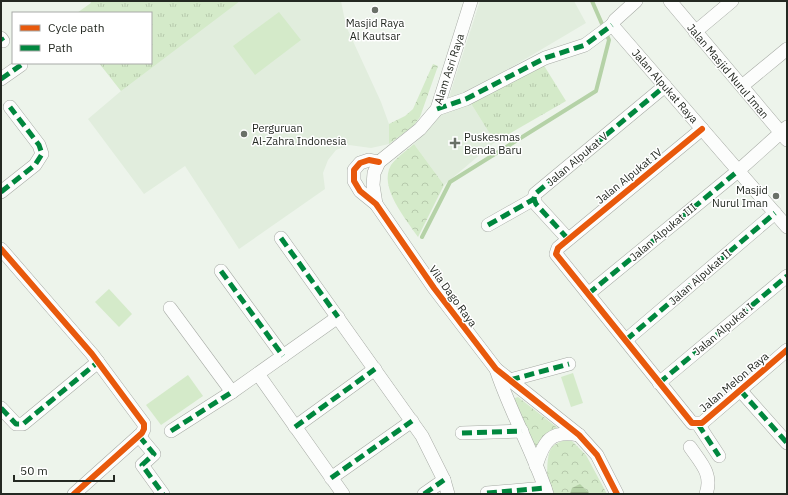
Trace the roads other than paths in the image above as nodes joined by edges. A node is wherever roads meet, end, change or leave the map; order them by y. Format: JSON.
{"nodes":[{"id":1,"x":471,"y":1,"type":"edge"},
{"id":2,"x":636,"y":1,"type":"edge"},
{"id":3,"x":670,"y":1,"type":"edge"},
{"id":4,"x":732,"y":1,"type":"edge"},
{"id":5,"x":612,"y":25,"type":"junction"},
{"id":6,"x":696,"y":32,"type":"junction"},
{"id":7,"x":787,"y":48,"type":"edge"},
{"id":8,"x":21,"y":65,"type":"dead end"},
{"id":9,"x":1,"y":79,"type":"edge"},
{"id":10,"x":665,"y":86,"type":"junction"},
{"id":11,"x":742,"y":86,"type":"junction"},
{"id":12,"x":10,"y":107,"type":"dead end"},
{"id":13,"x":437,"y":109,"type":"junction"},
{"id":14,"x":702,"y":129,"type":"junction"},
{"id":15,"x":785,"y":134,"type":"edge"},
{"id":16,"x":379,"y":162,"type":"junction"},
{"id":17,"x":738,"y":171,"type":"junction"},
{"id":18,"x":1,"y":192,"type":"edge"},
{"id":19,"x":534,"y":199,"type":"junction"},
{"id":20,"x":376,"y":204,"type":"junction"},
{"id":21,"x":775,"y":213,"type":"junction"},
{"id":22,"x":488,"y":224,"type":"dead end"},
{"id":23,"x":787,"y":227,"type":"edge"},
{"id":24,"x":280,"y":238,"type":"dead end"},
{"id":25,"x":568,"y":239,"type":"junction"},
{"id":26,"x":1,"y":249,"type":"edge"},
{"id":27,"x":221,"y":271,"type":"dead end"},
{"id":28,"x":787,"y":276,"type":"edge"},
{"id":29,"x":588,"y":294,"type":"junction"},
{"id":30,"x":170,"y":308,"type":"dead end"},
{"id":31,"x":338,"y":317,"type":"junction"},
{"id":32,"x":626,"y":340,"type":"junction"},
{"id":33,"x":283,"y":356,"type":"junction"},
{"id":34,"x":785,"y":356,"type":"edge"},
{"id":35,"x":98,"y":362,"type":"junction"},
{"id":36,"x":569,"y":364,"type":"dead end"},
{"id":37,"x":375,"y":369,"type":"junction"},
{"id":38,"x":496,"y":370,"type":"junction"},
{"id":39,"x":258,"y":374,"type":"junction"},
{"id":40,"x":510,"y":380,"type":"junction"},
{"id":41,"x":660,"y":382,"type":"junction"},
{"id":42,"x":740,"y":390,"type":"junction"},
{"id":43,"x":232,"y":392,"type":"junction"},
{"id":44,"x":1,"y":409,"type":"edge"},
{"id":45,"x":412,"y":421,"type":"junction"},
{"id":46,"x":695,"y":423,"type":"junction"},
{"id":47,"x":295,"y":427,"type":"junction"},
{"id":48,"x":171,"y":431,"type":"dead end"},
{"id":49,"x":522,"y":431,"type":"junction"},
{"id":50,"x":462,"y":433,"type":"dead end"},
{"id":51,"x":579,"y":435,"type":"junction"},
{"id":52,"x":139,"y":436,"type":"junction"},
{"id":53,"x":787,"y":443,"type":"edge"},
{"id":54,"x":690,"y":447,"type":"dead end"},
{"id":55,"x":719,"y":456,"type":"dead end"},
{"id":56,"x":536,"y":466,"type":"junction"},
{"id":57,"x":331,"y":478,"type":"junction"},
{"id":58,"x":444,"y":480,"type":"junction"},
{"id":59,"x":546,"y":491,"type":"edge"},
{"id":60,"x":487,"y":493,"type":"dead end"},
{"id":61,"x":74,"y":494,"type":"edge"},
{"id":62,"x":163,"y":494,"type":"edge"},
{"id":63,"x":342,"y":494,"type":"edge"},
{"id":64,"x":424,"y":494,"type":"edge"},
{"id":65,"x":448,"y":494,"type":"edge"},
{"id":66,"x":617,"y":494,"type":"edge"},
{"id":67,"x":706,"y":494,"type":"edge"}],
"edges":[{"from":1,"to":13,"type":"street","name":"Alam Asri Raya"},
{"from":2,"to":5,"type":"street"},
{"from":3,"to":6,"type":"street","name":"Jalan Masjid Nurul Iman"},
{"from":4,"to":6,"type":"street"},
{"from":5,"to":10,"type":"street","name":"Jalan Alpukat Raya"},
{"from":5,"to":13,"type":"street"},
{"from":6,"to":11,"type":"street","name":"Jalan Masjid Nurul Iman"},
{"from":7,"to":11,"type":"street"},
{"from":8,"to":9,"type":"street"},
{"from":10,"to":14,"type":"street","name":"Jalan Alpukat Raya"},
{"from":10,"to":19,"type":"street","name":"Jalan Alpukat V"},
{"from":11,"to":15,"type":"street","name":"Jalan Masjid Nurul Iman"},
{"from":12,"to":18,"type":"street"},
{"from":13,"to":16,"type":"street","name":"Alam Asri Raya"},
{"from":14,"to":17,"type":"street","name":"Jalan Alpukat Raya"},
{"from":14,"to":25,"type":"street","name":"Jalan Alpukat IV"},
{"from":15,"to":17,"type":"street","name":"Jalan Alpukat III"},
{"from":16,"to":20,"type":"street","name":"Vila Dago Raya"},
{"from":16,"to":20,"type":"street","name":"Vila Dago Raya"},
{"from":17,"to":21,"type":"street","name":"Jalan Alpukat Raya"},
{"from":17,"to":29,"type":"street","name":"Jalan Alpukat III"},
{"from":19,"to":22,"type":"street"},
{"from":19,"to":25,"type":"street"},
{"from":20,"to":38,"type":"street","name":"Vila Dago Raya"},
{"from":21,"to":23,"type":"street","name":"Jalan Alpukat Raya"},
{"from":21,"to":32,"type":"street","name":"Jalan Alpukat II"},
{"from":24,"to":31,"type":"street"},
{"from":25,"to":29,"type":"street","name":"Jalan Alpukat IV"},
{"from":26,"to":35,"type":"street"},
{"from":27,"to":33,"type":"street"},
{"from":28,"to":41,"type":"street","name":"Jalan Alpukat I"},
{"from":29,"to":32,"type":"street"},
{"from":30,"to":43,"type":"street"},
{"from":31,"to":33,"type":"street"},
{"from":31,"to":37,"type":"street"},
{"from":32,"to":41,"type":"street"},
{"from":33,"to":39,"type":"street"},
{"from":34,"to":42,"type":"street","name":"Jalan Melon Raya"},
{"from":35,"to":44,"type":"street"},
{"from":35,"to":52,"type":"street"},
{"from":36,"to":40,"type":"street"},
{"from":37,"to":45,"type":"street"},
{"from":37,"to":47,"type":"street"},
{"from":38,"to":40,"type":"street","name":"Vila Dago Raya"},
{"from":38,"to":49,"type":"street","name":"Vila Dago Raya"},
{"from":39,"to":43,"type":"street"},
{"from":39,"to":47,"type":"street"},
{"from":40,"to":51,"type":"street","name":"Vila Dago Raya"},
{"from":41,"to":46,"type":"street"},
{"from":42,"to":46,"type":"street","name":"Jalan Melon Raya"},
{"from":42,"to":53,"type":"street"},
{"from":43,"to":48,"type":"street"},
{"from":45,"to":57,"type":"street"},
{"from":45,"to":58,"type":"street"},
{"from":46,"to":55,"type":"street"},
{"from":47,"to":57,"type":"street"},
{"from":49,"to":50,"type":"street"},
{"from":49,"to":56,"type":"street","name":"Vila Dago Raya"},
{"from":51,"to":56,"type":"street"},
{"from":51,"to":66,"type":"street","name":"Vila Dago Raya"},
{"from":52,"to":61,"type":"street"},
{"from":52,"to":62,"type":"street"},
{"from":54,"to":67,"type":"street"},
{"from":56,"to":59,"type":"street","name":"Vila Dago Raya"},
{"from":57,"to":63,"type":"street"},
{"from":58,"to":64,"type":"street"},
{"from":58,"to":65,"type":"street"},
{"from":59,"to":60,"type":"street"}]}
